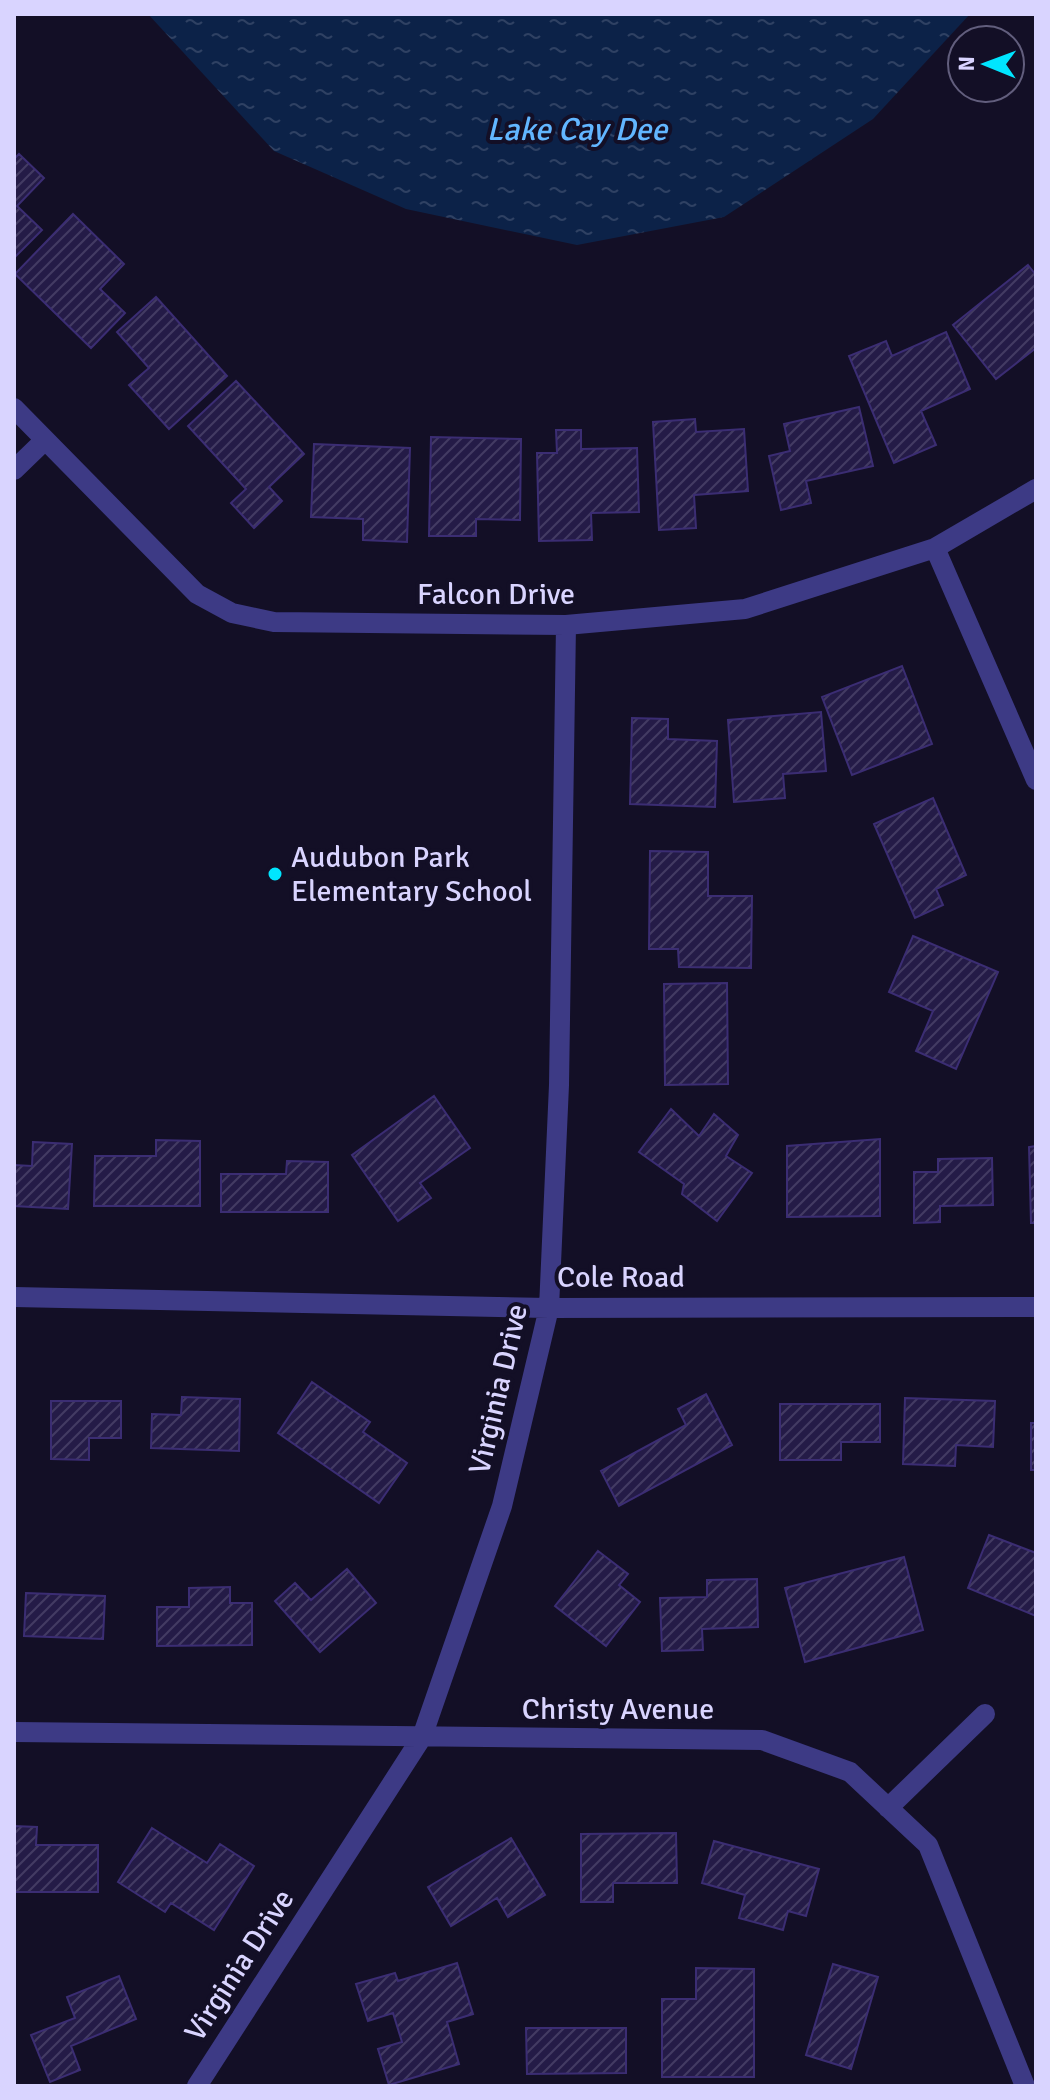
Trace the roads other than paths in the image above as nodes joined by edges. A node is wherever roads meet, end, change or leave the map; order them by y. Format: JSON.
{"nodes":[{"id":1,"x":14,"y":408,"type":"edge"},
{"id":2,"x":45,"y":440,"type":"junction"},
{"id":3,"x":14,"y":470,"type":"edge"},
{"id":4,"x":1036,"y":489,"type":"edge"},
{"id":5,"x":935,"y":548,"type":"junction"},
{"id":6,"x":566,"y":625,"type":"junction"},
{"id":7,"x":1036,"y":780,"type":"edge"},
{"id":8,"x":14,"y":1297,"type":"edge"},
{"id":9,"x":1036,"y":1307,"type":"edge"},
{"id":10,"x":549,"y":1308,"type":"junction"},
{"id":11,"x":985,"y":1714,"type":"dead end"},
{"id":12,"x":14,"y":1732,"type":"edge"},
{"id":13,"x":422,"y":1737,"type":"junction"},
{"id":14,"x":888,"y":1808,"type":"junction"},
{"id":15,"x":197,"y":2086,"type":"edge"},
{"id":16,"x":1025,"y":2086,"type":"edge"}],
"edges":[{"from":1,"to":2,"type":"street","name":"Falcon Drive"},
{"from":2,"to":3,"type":"street"},
{"from":2,"to":6,"type":"street","name":"Falcon Drive"},
{"from":4,"to":5,"type":"street","name":"Falcon Drive"},
{"from":5,"to":6,"type":"street","name":"Falcon Drive"},
{"from":5,"to":7,"type":"street"},
{"from":6,"to":10,"type":"street","name":"Virginia Drive"},
{"from":8,"to":10,"type":"street","name":"Cole Road"},
{"from":9,"to":10,"type":"street","name":"Cole Road"},
{"from":10,"to":13,"type":"street","name":"Virginia Drive"},
{"from":11,"to":14,"type":"street"},
{"from":12,"to":13,"type":"street","name":"Christy Avenue"},
{"from":13,"to":14,"type":"street","name":"Christy Avenue"},
{"from":13,"to":15,"type":"street","name":"Virginia Drive"},
{"from":14,"to":16,"type":"street","name":"Christy Avenue"}]}
